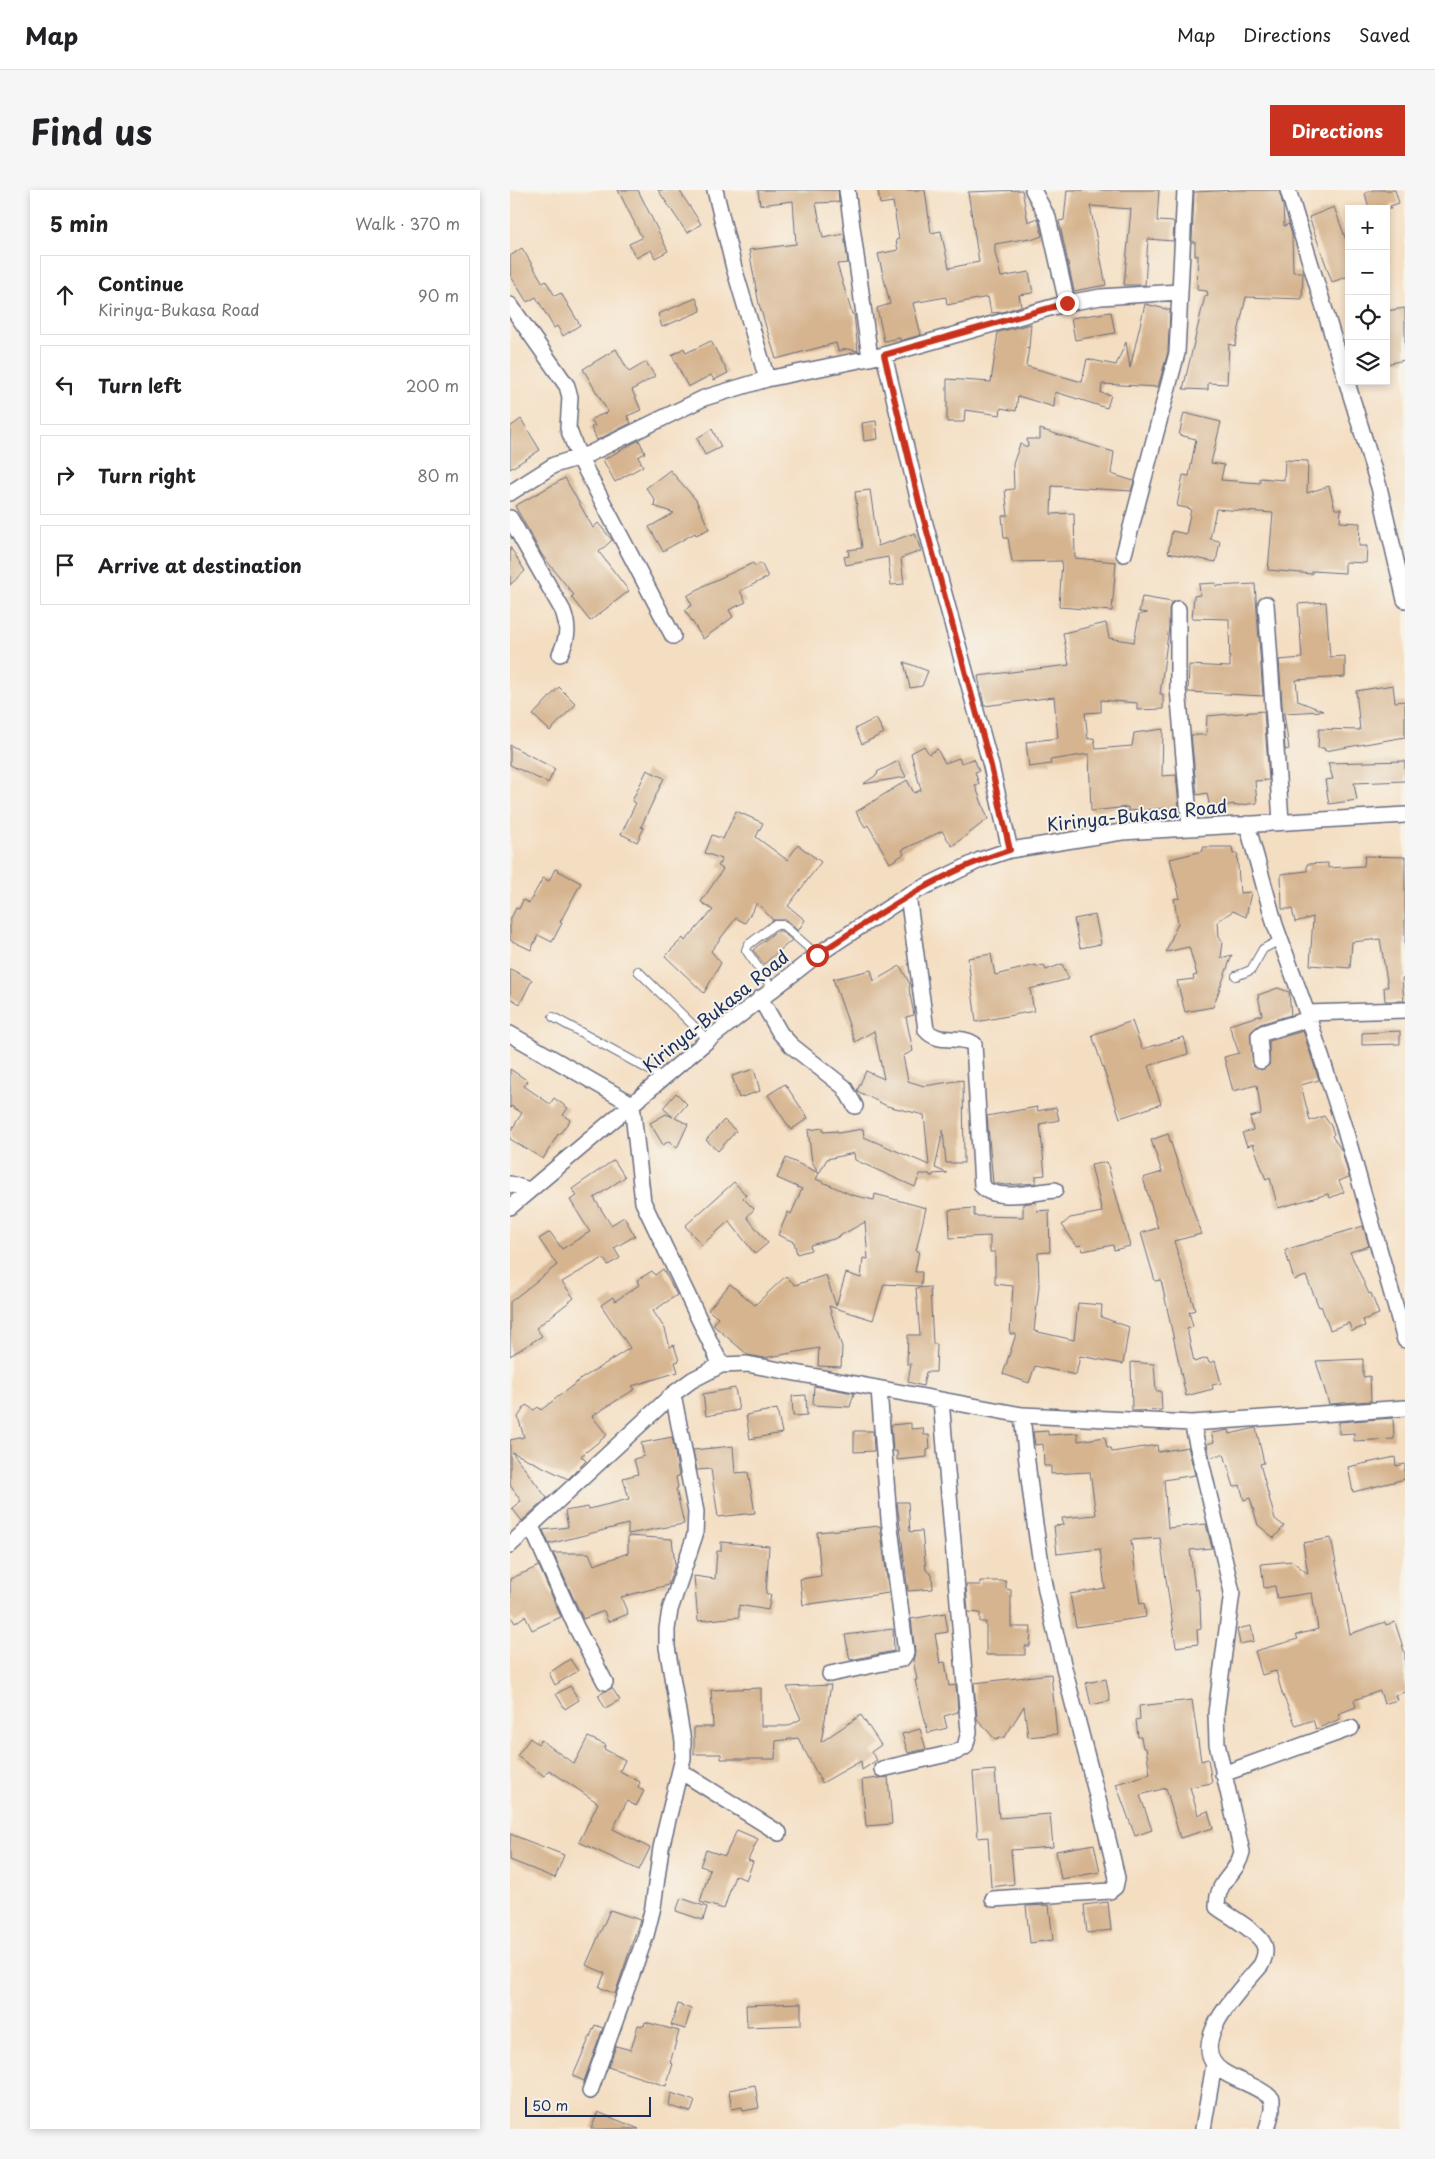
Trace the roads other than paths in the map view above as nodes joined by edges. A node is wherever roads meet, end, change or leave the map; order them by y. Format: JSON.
{"nodes":[{"id":1,"x":716,"y":190,"type":"edge"},
{"id":2,"x":847,"y":190,"type":"edge"},
{"id":3,"x":1033,"y":190,"type":"edge"},
{"id":4,"x":1185,"y":190,"type":"edge"},
{"id":5,"x":1288,"y":190,"type":"edge"},
{"id":6,"x":1180,"y":292,"type":"junction"},
{"id":7,"x":1067,"y":303,"type":"junction"},
{"id":8,"x":510,"y":305,"type":"edge"},
{"id":9,"x":877,"y":357,"type":"junction"},
{"id":10,"x":767,"y":379,"type":"junction"},
{"id":11,"x":579,"y":457,"type":"junction"},
{"id":12,"x":510,"y":493,"type":"edge"},
{"id":13,"x":510,"y":518,"type":"edge"},
{"id":14,"x":1124,"y":554,"type":"dead end"},
{"id":15,"x":1405,"y":600,"type":"edge"},
{"id":16,"x":1266,"y":604,"type":"dead end"},
{"id":17,"x":1178,"y":609,"type":"dead end"},
{"id":18,"x":673,"y":636,"type":"dead end"},
{"id":19,"x":560,"y":654,"type":"dead end"},
{"id":20,"x":1405,"y":815,"type":"edge"},
{"id":21,"x":1280,"y":821,"type":"junction"},
{"id":22,"x":1247,"y":824,"type":"junction"},
{"id":23,"x":1190,"y":827,"type":"junction"},
{"id":24,"x":1010,"y":850,"type":"junction"},
{"id":25,"x":908,"y":895,"type":"junction"},
{"id":26,"x":1280,"y":940,"type":"junction"},
{"id":27,"x":817,"y":955,"type":"junction"},
{"id":28,"x":638,"y":971,"type":"dead end"},
{"id":29,"x":1236,"y":976,"type":"dead end"},
{"id":30,"x":766,"y":993,"type":"junction"},
{"id":31,"x":1405,"y":1010,"type":"edge"},
{"id":32,"x":1308,"y":1016,"type":"junction"},
{"id":33,"x":553,"y":1017,"type":"dead end"},
{"id":34,"x":510,"y":1034,"type":"edge"},
{"id":35,"x":708,"y":1040,"type":"junction"},
{"id":36,"x":1261,"y":1061,"type":"dead end"},
{"id":37,"x":664,"y":1078,"type":"junction"},
{"id":38,"x":632,"y":1104,"type":"junction"},
{"id":39,"x":855,"y":1106,"type":"dead end"},
{"id":40,"x":510,"y":1184,"type":"edge"},
{"id":41,"x":529,"y":1190,"type":"junction"},
{"id":42,"x":1055,"y":1190,"type":"dead end"},
{"id":43,"x":510,"y":1207,"type":"edge"},
{"id":44,"x":1405,"y":1340,"type":"edge"},
{"id":45,"x":721,"y":1365,"type":"junction"},
{"id":46,"x":879,"y":1389,"type":"junction"},
{"id":47,"x":673,"y":1394,"type":"junction"},
{"id":48,"x":941,"y":1400,"type":"junction"},
{"id":49,"x":1405,"y":1408,"type":"edge"},
{"id":50,"x":1022,"y":1415,"type":"junction"},
{"id":51,"x":1192,"y":1423,"type":"junction"},
{"id":52,"x":532,"y":1526,"type":"junction"},
{"id":53,"x":510,"y":1545,"type":"edge"},
{"id":54,"x":830,"y":1674,"type":"dead end"},
{"id":55,"x":605,"y":1682,"type":"dead end"},
{"id":56,"x":1351,"y":1728,"type":"dead end"},
{"id":57,"x":882,"y":1769,"type":"dead end"},
{"id":58,"x":680,"y":1771,"type":"junction"},
{"id":59,"x":1223,"y":1774,"type":"junction"},
{"id":60,"x":779,"y":1833,"type":"dead end"},
{"id":61,"x":993,"y":1899,"type":"dead end"},
{"id":62,"x":1214,"y":2065,"type":"junction"},
{"id":63,"x":590,"y":2091,"type":"dead end"},
{"id":64,"x":1204,"y":2129,"type":"edge"},
{"id":65,"x":1267,"y":2129,"type":"edge"}],
"edges":[{"from":1,"to":10,"type":"street"},
{"from":2,"to":9,"type":"street"},
{"from":3,"to":7,"type":"street"},
{"from":4,"to":6,"type":"street"},
{"from":5,"to":15,"type":"street"},
{"from":6,"to":7,"type":"street"},
{"from":6,"to":14,"type":"street"},
{"from":7,"to":9,"type":"street"},
{"from":8,"to":11,"type":"street"},
{"from":9,"to":10,"type":"street"},
{"from":9,"to":24,"type":"street"},
{"from":10,"to":11,"type":"street"},
{"from":11,"to":12,"type":"street"},
{"from":11,"to":18,"type":"street"},
{"from":13,"to":19,"type":"street"},
{"from":16,"to":21,"type":"street"},
{"from":17,"to":23,"type":"street"},
{"from":20,"to":21,"type":"street","name":"Kirinya-Bukasa Road"},
{"from":21,"to":22,"type":"street","name":"Kirinya-Bukasa Road"},
{"from":22,"to":23,"type":"street","name":"Kirinya-Bukasa Road"},
{"from":22,"to":26,"type":"street"},
{"from":23,"to":24,"type":"street","name":"Kirinya-Bukasa Road"},
{"from":24,"to":25,"type":"street","name":"Kirinya-Bukasa Road"},
{"from":25,"to":27,"type":"street","name":"Kirinya-Bukasa Road"},
{"from":25,"to":42,"type":"street"},
{"from":26,"to":29,"type":"lane"},
{"from":26,"to":32,"type":"street"},
{"from":27,"to":30,"type":"street","name":"Kirinya-Bukasa Road"},
{"from":27,"to":30,"type":"lane"},
{"from":28,"to":35,"type":"lane"},
{"from":30,"to":35,"type":"street","name":"Kirinya-Bukasa Road"},
{"from":30,"to":39,"type":"street"},
{"from":31,"to":32,"type":"street"},
{"from":32,"to":36,"type":"street"},
{"from":32,"to":44,"type":"street"},
{"from":33,"to":37,"type":"lane"},
{"from":34,"to":38,"type":"street"},
{"from":35,"to":37,"type":"street","name":"Kirinya-Bukasa Road"},
{"from":37,"to":38,"type":"street","name":"Kirinya-Bukasa Road"},
{"from":38,"to":41,"type":"street","name":"Kirinya-Bukasa Road"},
{"from":38,"to":45,"type":"street"},
{"from":40,"to":41,"type":"street"},
{"from":41,"to":43,"type":"street","name":"Kirinya-Bukasa Road"},
{"from":45,"to":46,"type":"street"},
{"from":45,"to":47,"type":"street"},
{"from":46,"to":48,"type":"street"},
{"from":46,"to":54,"type":"street"},
{"from":47,"to":52,"type":"street"},
{"from":47,"to":58,"type":"street"},
{"from":48,"to":50,"type":"street"},
{"from":48,"to":57,"type":"street"},
{"from":49,"to":51,"type":"street"},
{"from":50,"to":51,"type":"street"},
{"from":50,"to":61,"type":"street"},
{"from":51,"to":59,"type":"street"},
{"from":52,"to":53,"type":"street"},
{"from":52,"to":55,"type":"street"},
{"from":56,"to":59,"type":"street"},
{"from":58,"to":60,"type":"street"},
{"from":58,"to":63,"type":"street"},
{"from":59,"to":62,"type":"street"},
{"from":62,"to":64,"type":"street"},
{"from":62,"to":65,"type":"street"}]}
